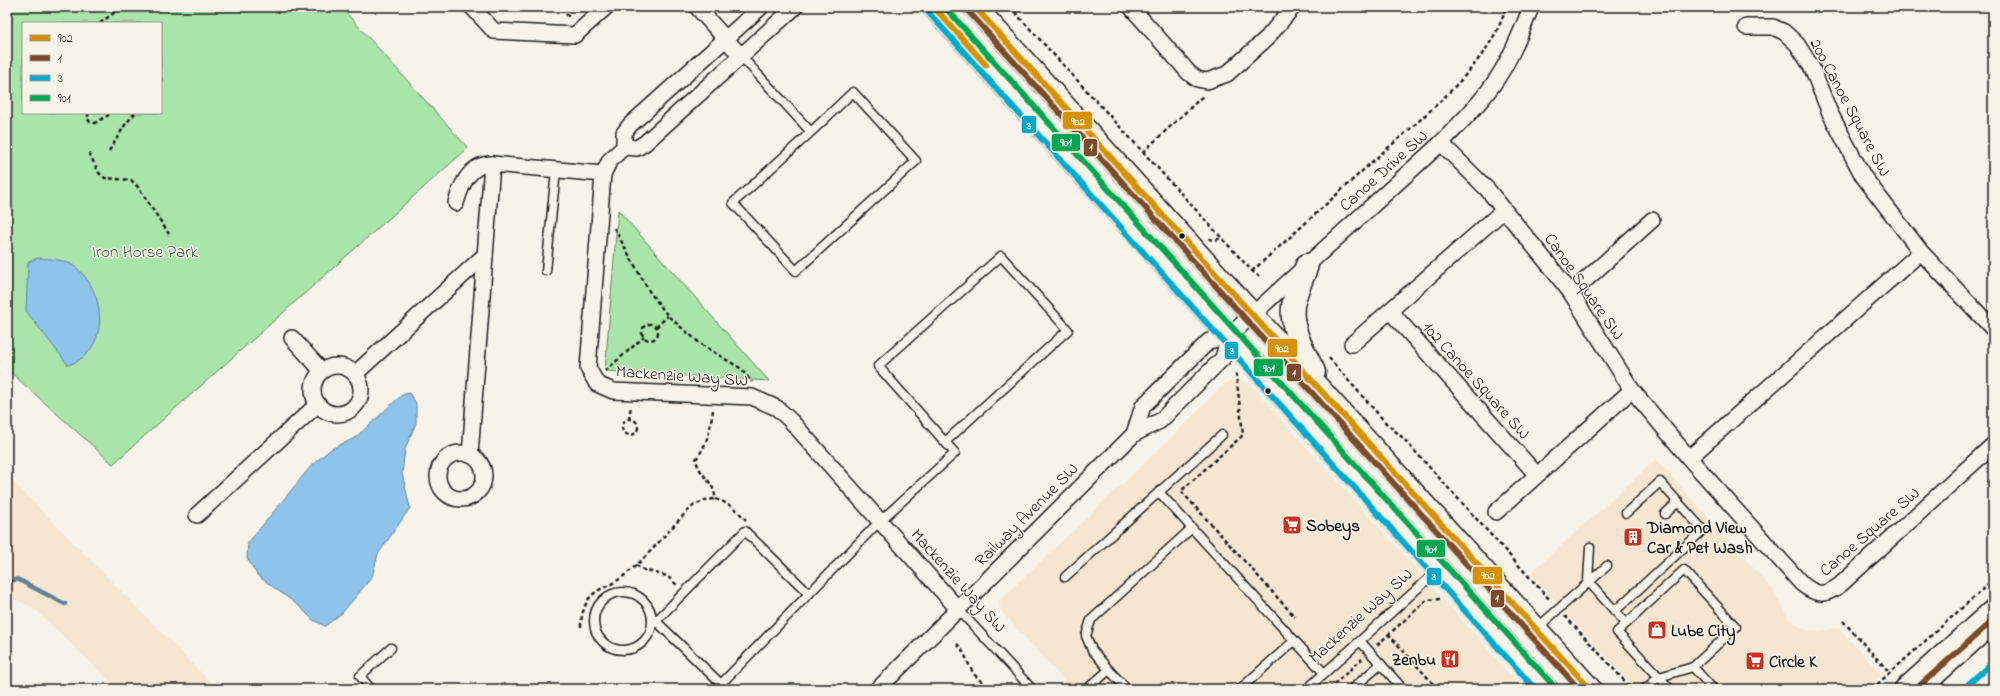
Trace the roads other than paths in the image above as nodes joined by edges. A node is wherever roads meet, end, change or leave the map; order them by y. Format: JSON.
{"nodes":[{"id":1,"x":472,"y":7,"type":"edge"},
{"id":2,"x":606,"y":7,"type":"edge"},
{"id":3,"x":697,"y":7,"type":"edge"},
{"id":4,"x":760,"y":7,"type":"edge"},
{"id":5,"x":795,"y":7,"type":"edge"},
{"id":6,"x":934,"y":7,"type":"edge"},
{"id":7,"x":975,"y":7,"type":"edge"},
{"id":8,"x":1130,"y":7,"type":"edge"},
{"id":9,"x":1293,"y":7,"type":"edge"},
{"id":10,"x":1531,"y":7,"type":"edge"},
{"id":11,"x":1746,"y":27,"type":"dead end"},
{"id":12,"x":726,"y":38,"type":"junction"},
{"id":13,"x":741,"y":56,"type":"junction"},
{"id":14,"x":811,"y":132,"type":"junction"},
{"id":15,"x":1441,"y":143,"type":"junction"},
{"id":16,"x":624,"y":147,"type":"junction"},
{"id":17,"x":492,"y":164,"type":"junction"},
{"id":18,"x":556,"y":170,"type":"junction"},
{"id":19,"x":603,"y":174,"type":"junction"},
{"id":20,"x":456,"y":203,"type":"dead end"},
{"id":21,"x":1504,"y":210,"type":"junction"},
{"id":22,"x":1652,"y":220,"type":"dead end"},
{"id":23,"x":1921,"y":252,"type":"junction"},
{"id":24,"x":485,"y":255,"type":"junction"},
{"id":25,"x":1307,"y":265,"type":"junction"},
{"id":26,"x":546,"y":271,"type":"dead end"},
{"id":27,"x":1570,"y":293,"type":"junction"},
{"id":28,"x":1390,"y":311,"type":"junction"},
{"id":29,"x":1252,"y":314,"type":"junction"},
{"id":30,"x":1993,"y":329,"type":"edge"},
{"id":31,"x":1229,"y":336,"type":"junction"},
{"id":32,"x":292,"y":338,"type":"dead end"},
{"id":33,"x":1352,"y":344,"type":"dead end"},
{"id":34,"x":322,"y":371,"type":"junction"},
{"id":35,"x":356,"y":373,"type":"junction"},
{"id":36,"x":1321,"y":390,"type":"junction"},
{"id":37,"x":1632,"y":390,"type":"junction"},
{"id":38,"x":318,"y":404,"type":"junction"},
{"id":39,"x":1134,"y":434,"type":"junction"},
{"id":40,"x":1222,"y":435,"type":"dead end"},
{"id":41,"x":945,"y":442,"type":"junction"},
{"id":42,"x":1993,"y":445,"type":"edge"},
{"id":43,"x":470,"y":455,"type":"dead end"},
{"id":44,"x":1689,"y":458,"type":"junction"},
{"id":45,"x":1537,"y":475,"type":"junction"},
{"id":46,"x":1159,"y":492,"type":"junction"},
{"id":47,"x":1678,"y":502,"type":"junction"},
{"id":48,"x":1496,"y":512,"type":"dead end"},
{"id":49,"x":1626,"y":513,"type":"dead end"},
{"id":50,"x":198,"y":514,"type":"dead end"},
{"id":51,"x":1665,"y":514,"type":"dead end"},
{"id":52,"x":880,"y":522,"type":"junction"},
{"id":53,"x":1192,"y":528,"type":"junction"},
{"id":54,"x":1590,"y":547,"type":"dead end"},
{"id":55,"x":1607,"y":566,"type":"dead end"},
{"id":56,"x":1439,"y":569,"type":"junction"},
{"id":57,"x":1066,"y":578,"type":"dead end"},
{"id":58,"x":1588,"y":581,"type":"junction"},
{"id":59,"x":809,"y":594,"type":"junction"},
{"id":60,"x":958,"y":609,"type":"junction"},
{"id":61,"x":1993,"y":610,"type":"edge"},
{"id":62,"x":1615,"y":611,"type":"junction"},
{"id":63,"x":655,"y":623,"type":"junction"},
{"id":64,"x":1626,"y":623,"type":"junction"},
{"id":65,"x":1536,"y":629,"type":"junction"},
{"id":66,"x":1294,"y":641,"type":"junction"},
{"id":67,"x":1360,"y":641,"type":"junction"},
{"id":68,"x":391,"y":648,"type":"dead end"},
{"id":69,"x":1993,"y":651,"type":"edge"},
{"id":70,"x":1381,"y":664,"type":"junction"},
{"id":71,"x":1692,"y":667,"type":"junction"},
{"id":72,"x":1109,"y":670,"type":"junction"},
{"id":73,"x":1324,"y":673,"type":"junction"},
{"id":74,"x":1659,"y":677,"type":"junction"},
{"id":75,"x":718,"y":686,"type":"edge"},
{"id":76,"x":371,"y":689,"type":"edge"},
{"id":77,"x":878,"y":689,"type":"edge"},
{"id":78,"x":1032,"y":689,"type":"edge"},
{"id":79,"x":1088,"y":689,"type":"edge"},
{"id":80,"x":1127,"y":689,"type":"edge"},
{"id":81,"x":1240,"y":689,"type":"edge"},
{"id":82,"x":1307,"y":689,"type":"edge"},
{"id":83,"x":1352,"y":689,"type":"edge"},
{"id":84,"x":1403,"y":689,"type":"edge"},
{"id":85,"x":1546,"y":689,"type":"edge"},
{"id":86,"x":1590,"y":689,"type":"edge"},
{"id":87,"x":1645,"y":689,"type":"edge"},
{"id":88,"x":1670,"y":689,"type":"edge"},
{"id":89,"x":1713,"y":689,"type":"edge"},
{"id":90,"x":1904,"y":689,"type":"edge"},
{"id":91,"x":1951,"y":689,"type":"edge"}],
"edges":[{"from":1,"to":2,"type":"street"},
{"from":3,"to":12,"type":"street"},
{"from":4,"to":12,"type":"street"},
{"from":5,"to":13,"type":"street"},
{"from":6,"to":31,"type":"main road"},
{"from":7,"to":29,"type":"main road"},
{"from":8,"to":9,"type":"street"},
{"from":10,"to":15,"type":"street","name":"Canoe Drive SW"},
{"from":11,"to":23,"type":"street","name":"200 Canoe Square SW"},
{"from":12,"to":13,"type":"street"},
{"from":12,"to":16,"type":"street"},
{"from":13,"to":14,"type":"lane"},
{"from":13,"to":16,"type":"street"},
{"from":14,"to":14,"type":"lane"},
{"from":15,"to":21,"type":"street","name":"Canoe Square SW"},
{"from":15,"to":25,"type":"street","name":"Canoe Drive SW"},
{"from":16,"to":19,"type":"street","name":"Mackenzie Way SW"},
{"from":17,"to":18,"type":"street"},
{"from":17,"to":20,"type":"street"},
{"from":17,"to":24,"type":"street"},
{"from":18,"to":19,"type":"street"},
{"from":18,"to":26,"type":"lane"},
{"from":19,"to":52,"type":"street","name":"Mackenzie Way SW"},
{"from":21,"to":27,"type":"street","name":"Canoe Square SW"},
{"from":21,"to":28,"type":"street"},
{"from":22,"to":27,"type":"street"},
{"from":23,"to":30,"type":"street"},
{"from":23,"to":44,"type":"street"},
{"from":24,"to":35,"type":"street"},
{"from":24,"to":43,"type":"street"},
{"from":25,"to":29,"type":"street","name":"Canoe Drive SW"},
{"from":25,"to":36,"type":"main road"},
{"from":27,"to":37,"type":"street","name":"Canoe Square SW"},
{"from":28,"to":33,"type":"street"},
{"from":28,"to":45,"type":"street","name":"102 Canoe Square SW"},
{"from":29,"to":31,"type":"street","name":"Canoe Drive SW"},
{"from":29,"to":36,"type":"main road"},
{"from":31,"to":39,"type":"street","name":"Railway Avenue SW"},
{"from":31,"to":39,"type":"street","name":"Railway Avenue SW"},
{"from":31,"to":56,"type":"main road"},
{"from":32,"to":34,"type":"street"},
{"from":34,"to":35,"type":"street"},
{"from":34,"to":38,"type":"street"},
{"from":35,"to":38,"type":"street"},
{"from":36,"to":65,"type":"main road"},
{"from":37,"to":44,"type":"street","name":"Canoe Square SW"},
{"from":37,"to":45,"type":"street"},
{"from":38,"to":50,"type":"street"},
{"from":39,"to":60,"type":"street","name":"Railway Avenue SW"},
{"from":40,"to":46,"type":"lane"},
{"from":41,"to":41,"type":"lane"},
{"from":41,"to":52,"type":"lane"},
{"from":42,"to":44,"type":"street","name":"Canoe Square SW"},
{"from":45,"to":48,"type":"street"},
{"from":46,"to":53,"type":"lane"},
{"from":46,"to":57,"type":"lane"},
{"from":47,"to":49,"type":"lane"},
{"from":47,"to":51,"type":"lane"},
{"from":47,"to":62,"type":"lane"},
{"from":52,"to":59,"type":"lane"},
{"from":52,"to":60,"type":"street","name":"Mackenzie Way SW"},
{"from":53,"to":66,"type":"lane"},
{"from":53,"to":72,"type":"lane"},
{"from":54,"to":58,"type":"lane"},
{"from":55,"to":58,"type":"lane"},
{"from":56,"to":67,"type":"lane","name":"Mackenzie Way SW"},
{"from":56,"to":85,"type":"main road"},
{"from":58,"to":62,"type":"lane"},
{"from":58,"to":65,"type":"lane"},
{"from":59,"to":63,"type":"lane"},
{"from":59,"to":75,"type":"lane"},
{"from":60,"to":77,"type":"street","name":"Railway Avenue SW"},
{"from":60,"to":78,"type":"lane","name":"Mackenzie Way SW"},
{"from":61,"to":90,"type":"street"},
{"from":62,"to":64,"type":"lane"},
{"from":63,"to":63,"type":"lane"},
{"from":63,"to":75,"type":"lane"},
{"from":64,"to":71,"type":"lane"},
{"from":64,"to":74,"type":"lane"},
{"from":65,"to":86,"type":"main road"},
{"from":66,"to":73,"type":"lane"},
{"from":66,"to":81,"type":"lane"},
{"from":67,"to":70,"type":"lane"},
{"from":67,"to":73,"type":"lane","name":"Mackenzie Way SW"},
{"from":68,"to":76,"type":"lane"},
{"from":69,"to":91,"type":"street"},
{"from":70,"to":83,"type":"lane"},
{"from":70,"to":84,"type":"lane"},
{"from":71,"to":74,"type":"lane"},
{"from":71,"to":89,"type":"lane"},
{"from":72,"to":79,"type":"lane"},
{"from":72,"to":80,"type":"lane"},
{"from":73,"to":82,"type":"lane","name":"Mackenzie Way SW"},
{"from":74,"to":87,"type":"lane"},
{"from":74,"to":88,"type":"lane"}]}
